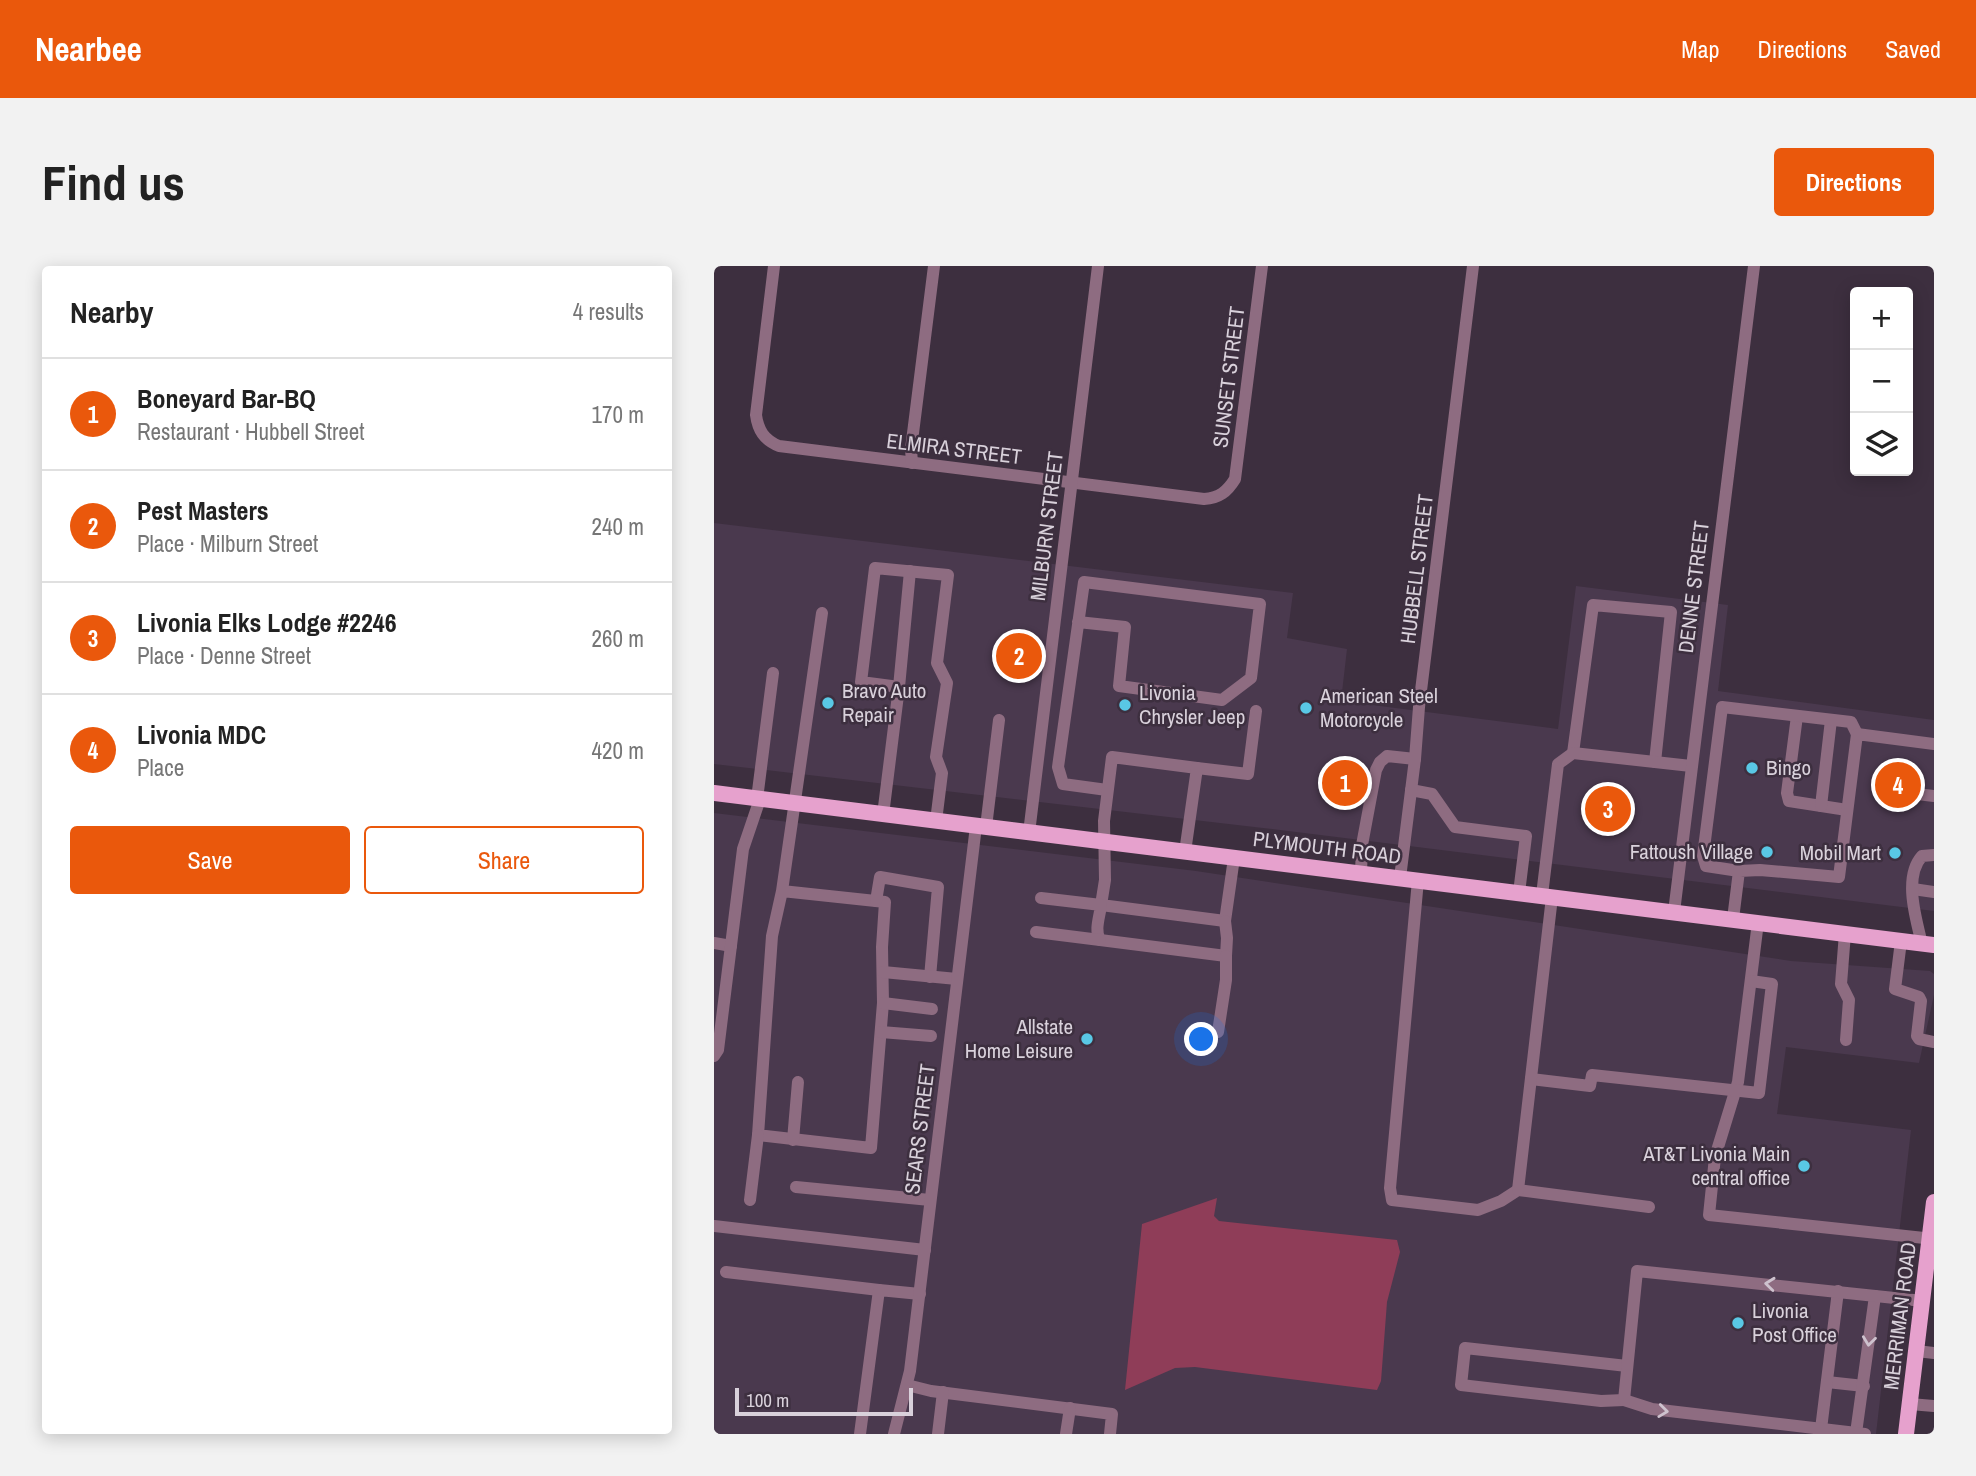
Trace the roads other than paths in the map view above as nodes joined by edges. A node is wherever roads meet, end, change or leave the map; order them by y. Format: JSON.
{"nodes":[{"id":1,"x":774,"y":266,"type":"edge"},
{"id":2,"x":934,"y":266,"type":"edge"},
{"id":3,"x":1098,"y":266,"type":"edge"},
{"id":4,"x":1262,"y":266,"type":"edge"},
{"id":5,"x":1474,"y":266,"type":"edge"},
{"id":6,"x":1754,"y":266,"type":"edge"},
{"id":7,"x":912,"y":463,"type":"junction"},
{"id":8,"x":1071,"y":483,"type":"junction"},
{"id":9,"x":1227,"y":491,"type":"joint"},
{"id":10,"x":911,"y":571,"type":"junction"},
{"id":11,"x":822,"y":613,"type":"dead end"},
{"id":12,"x":1078,"y":622,"type":"junction"},
{"id":13,"x":773,"y":673,"type":"dead end"},
{"id":14,"x":899,"y":687,"type":"junction"},
{"id":15,"x":1046,"y":692,"type":"junction"},
{"id":16,"x":1069,"y":694,"type":"junction"},
{"id":17,"x":1256,"y":711,"type":"dead end"},
{"id":18,"x":1797,"y":716,"type":"junction"},
{"id":19,"x":999,"y":720,"type":"dead end"},
{"id":20,"x":1831,"y":720,"type":"junction"},
{"id":21,"x":1696,"y":728,"type":"junction"},
{"id":22,"x":1719,"y":730,"type":"junction"},
{"id":23,"x":1857,"y":734,"type":"junction"},
{"id":24,"x":1934,"y":744,"type":"edge"},
{"id":25,"x":1573,"y":753,"type":"junction"},
{"id":26,"x":1415,"y":759,"type":"junction"},
{"id":27,"x":1655,"y":762,"type":"junction"},
{"id":28,"x":1691,"y":766,"type":"junction"},
{"id":29,"x":1197,"y":768,"type":"junction"},
{"id":30,"x":1689,"y":787,"type":"junction"},
{"id":31,"x":1108,"y":790,"type":"junction"},
{"id":32,"x":1411,"y":790,"type":"junction"},
{"id":33,"x":1711,"y":790,"type":"junction"},
{"id":34,"x":714,"y":793,"type":"edge"},
{"id":35,"x":1917,"y":794,"type":"dead end"},
{"id":36,"x":1934,"y":796,"type":"edge"},
{"id":37,"x":758,"y":799,"type":"junction"},
{"id":38,"x":795,"y":804,"type":"junction"},
{"id":39,"x":1821,"y":806,"type":"junction"},
{"id":40,"x":1847,"y":810,"type":"junction"},
{"id":41,"x":883,"y":815,"type":"junction"},
{"id":42,"x":936,"y":821,"type":"junction"},
{"id":43,"x":981,"y":827,"type":"junction"},
{"id":44,"x":1030,"y":833,"type":"junction"},
{"id":45,"x":1106,"y":842,"type":"junction"},
{"id":46,"x":1185,"y":852,"type":"junction"},
{"id":47,"x":1681,"y":855,"type":"junction"},
{"id":48,"x":1934,"y":855,"type":"edge"},
{"id":49,"x":1703,"y":856,"type":"junction"},
{"id":50,"x":1234,"y":858,"type":"junction"},
{"id":51,"x":1739,"y":871,"type":"junction"},
{"id":52,"x":1361,"y":873,"type":"junction"},
{"id":53,"x":1400,"y":878,"type":"junction"},
{"id":54,"x":1418,"y":880,"type":"junction"},
{"id":55,"x":1913,"y":889,"type":"junction"},
{"id":56,"x":782,"y":891,"type":"junction"},
{"id":57,"x":1934,"y":892,"type":"edge"},
{"id":58,"x":1520,"y":893,"type":"junction"},
{"id":59,"x":1547,"y":896,"type":"junction"},
{"id":60,"x":1041,"y":898,"type":"dead end"},
{"id":61,"x":876,"y":901,"type":"junction"},
{"id":62,"x":1101,"y":905,"type":"junction"},
{"id":63,"x":1674,"y":912,"type":"junction"},
{"id":64,"x":1733,"y":919,"type":"junction"},
{"id":65,"x":1225,"y":921,"type":"junction"},
{"id":66,"x":1758,"y":922,"type":"junction"},
{"id":67,"x":1036,"y":932,"type":"dead end"},
{"id":68,"x":1845,"y":933,"type":"junction"},
{"id":69,"x":1100,"y":940,"type":"junction"},
{"id":70,"x":1901,"y":941,"type":"junction"},
{"id":71,"x":714,"y":943,"type":"edge"},
{"id":72,"x":1928,"y":944,"type":"edge"},
{"id":73,"x":731,"y":946,"type":"junction"},
{"id":74,"x":1226,"y":956,"type":"junction"},
{"id":75,"x":883,"y":972,"type":"junction"},
{"id":76,"x":930,"y":977,"type":"junction"},
{"id":77,"x":957,"y":979,"type":"junction"},
{"id":78,"x":1751,"y":981,"type":"junction"},
{"id":79,"x":883,"y":1003,"type":"junction"},
{"id":80,"x":932,"y":1009,"type":"dead end"},
{"id":81,"x":1218,"y":1031,"type":"dead end"},
{"id":82,"x":881,"y":1032,"type":"junction"},
{"id":83,"x":931,"y":1036,"type":"dead end"},
{"id":84,"x":1846,"y":1040,"type":"dead end"},
{"id":85,"x":1934,"y":1042,"type":"edge"},
{"id":86,"x":714,"y":1056,"type":"edge"},
{"id":87,"x":1531,"y":1079,"type":"junction"},
{"id":88,"x":798,"y":1082,"type":"dead end"},
{"id":89,"x":1736,"y":1090,"type":"junction"},
{"id":90,"x":758,"y":1135,"type":"junction"},
{"id":91,"x":793,"y":1140,"type":"junction"},
{"id":92,"x":796,"y":1187,"type":"dead end"},
{"id":93,"x":1518,"y":1190,"type":"junction"},
{"id":94,"x":750,"y":1200,"type":"dead end"},
{"id":95,"x":930,"y":1200,"type":"junction"},
{"id":96,"x":1934,"y":1202,"type":"edge"},
{"id":97,"x":1649,"y":1207,"type":"dead end"},
{"id":98,"x":714,"y":1226,"type":"edge"},
{"id":99,"x":1932,"y":1238,"type":"edge"},
{"id":100,"x":925,"y":1250,"type":"junction"},
{"id":101,"x":726,"y":1272,"type":"dead end"},
{"id":102,"x":879,"y":1290,"type":"junction"},
{"id":103,"x":1838,"y":1291,"type":"junction"},
{"id":104,"x":920,"y":1294,"type":"junction"},
{"id":105,"x":1875,"y":1296,"type":"junction"},
{"id":106,"x":1923,"y":1301,"type":"junction"},
{"id":107,"x":1926,"y":1352,"type":"edge"},
{"id":108,"x":1627,"y":1369,"type":"junction"},
{"id":109,"x":1827,"y":1381,"type":"junction"},
{"id":110,"x":907,"y":1385,"type":"junction"},
{"id":111,"x":1864,"y":1386,"type":"junction"},
{"id":112,"x":943,"y":1392,"type":"junction"},
{"id":113,"x":1624,"y":1400,"type":"junction"},
{"id":114,"x":1910,"y":1404,"type":"junction"},
{"id":115,"x":1934,"y":1406,"type":"edge"},
{"id":116,"x":1070,"y":1408,"type":"junction"},
{"id":117,"x":1821,"y":1429,"type":"junction"},
{"id":118,"x":860,"y":1434,"type":"edge"},
{"id":119,"x":894,"y":1434,"type":"edge"},
{"id":120,"x":938,"y":1434,"type":"edge"},
{"id":121,"x":1066,"y":1434,"type":"edge"},
{"id":122,"x":1110,"y":1434,"type":"edge"},
{"id":123,"x":1861,"y":1434,"type":"edge"},
{"id":124,"x":1906,"y":1434,"type":"edge"}],
"edges":[{"from":1,"to":7,"type":"street","name":"ELMIRA STREET"},
{"from":2,"to":7,"type":"street"},
{"from":3,"to":8,"type":"street","name":"MILBURN STREET"},
{"from":4,"to":9,"type":"street","name":"SUNSET STREET"},
{"from":5,"to":26,"type":"street","name":"HUBBELL STREET"},
{"from":6,"to":21,"type":"street","name":"DENNE STREET"},
{"from":7,"to":8,"type":"street","name":"ELMIRA STREET"},
{"from":8,"to":9,"type":"street","name":"ELMIRA STREET"},
{"from":8,"to":15,"type":"street","name":"MILBURN STREET"},
{"from":10,"to":14,"type":"street"},
{"from":10,"to":14,"type":"street"},
{"from":10,"to":42,"type":"street"},
{"from":11,"to":38,"type":"street"},
{"from":12,"to":12,"type":"street"},
{"from":12,"to":16,"type":"street"},
{"from":13,"to":37,"type":"street"},
{"from":14,"to":41,"type":"street"},
{"from":15,"to":16,"type":"street"},
{"from":15,"to":44,"type":"street","name":"MILBURN STREET"},
{"from":16,"to":31,"type":"street"},
{"from":17,"to":29,"type":"street"},
{"from":18,"to":20,"type":"street"},
{"from":18,"to":22,"type":"street"},
{"from":18,"to":39,"type":"street"},
{"from":19,"to":43,"type":"street","name":"SEARS STREET"},
{"from":20,"to":23,"type":"street"},
{"from":20,"to":39,"type":"street"},
{"from":21,"to":22,"type":"street"},
{"from":21,"to":28,"type":"street","name":"DENNE STREET"},
{"from":22,"to":33,"type":"street"},
{"from":23,"to":24,"type":"street"},
{"from":23,"to":40,"type":"street"},
{"from":25,"to":27,"type":"street"},
{"from":25,"to":27,"type":"street"},
{"from":25,"to":59,"type":"street"},
{"from":26,"to":32,"type":"street","name":"HUBBELL STREET"},
{"from":26,"to":52,"type":"street"},
{"from":27,"to":28,"type":"street"},
{"from":28,"to":30,"type":"street","name":"DENNE STREET"},
{"from":29,"to":31,"type":"street"},
{"from":29,"to":46,"type":"street"},
{"from":30,"to":33,"type":"street"},
{"from":30,"to":47,"type":"street","name":"DENNE STREET"},
{"from":31,"to":45,"type":"street"},
{"from":32,"to":53,"type":"street","name":"HUBBELL STREET"},
{"from":32,"to":58,"type":"street"},
{"from":33,"to":49,"type":"street"},
{"from":34,"to":37,"type":"main road","name":"PLYMOUTH ROAD"},
{"from":35,"to":36,"type":"street"},
{"from":37,"to":38,"type":"main road","name":"PLYMOUTH ROAD"},
{"from":37,"to":73,"type":"street"},
{"from":38,"to":41,"type":"main road","name":"PLYMOUTH ROAD"},
{"from":38,"to":56,"type":"street"},
{"from":39,"to":40,"type":"street"},
{"from":40,"to":51,"type":"street"},
{"from":41,"to":42,"type":"main road","name":"PLYMOUTH ROAD"},
{"from":42,"to":43,"type":"main road","name":"PLYMOUTH ROAD"},
{"from":43,"to":44,"type":"main road","name":"PLYMOUTH ROAD"},
{"from":43,"to":77,"type":"street","name":"SEARS STREET"},
{"from":44,"to":45,"type":"main road","name":"PLYMOUTH ROAD"},
{"from":45,"to":46,"type":"main road","name":"PLYMOUTH ROAD"},
{"from":45,"to":62,"type":"street"},
{"from":46,"to":50,"type":"main road","name":"PLYMOUTH ROAD"},
{"from":47,"to":49,"type":"street"},
{"from":47,"to":63,"type":"street","name":"DENNE STREET"},
{"from":48,"to":55,"type":"street"},
{"from":49,"to":51,"type":"street"},
{"from":50,"to":52,"type":"main road","name":"PLYMOUTH ROAD"},
{"from":50,"to":65,"type":"street"},
{"from":51,"to":64,"type":"street"},
{"from":52,"to":53,"type":"main road","name":"PLYMOUTH ROAD"},
{"from":53,"to":54,"type":"main road","name":"PLYMOUTH ROAD"},
{"from":54,"to":58,"type":"main road","name":"PLYMOUTH ROAD"},
{"from":54,"to":93,"type":"street"},
{"from":55,"to":57,"type":"street"},
{"from":55,"to":72,"type":"street"},
{"from":56,"to":61,"type":"street"},
{"from":56,"to":90,"type":"street"},
{"from":58,"to":59,"type":"main road","name":"PLYMOUTH ROAD"},
{"from":59,"to":63,"type":"main road","name":"PLYMOUTH ROAD"},
{"from":59,"to":87,"type":"street"},
{"from":60,"to":62,"type":"street"},
{"from":61,"to":75,"type":"street"},
{"from":61,"to":76,"type":"street"},
{"from":62,"to":65,"type":"street"},
{"from":62,"to":69,"type":"street"},
{"from":63,"to":64,"type":"main road","name":"PLYMOUTH ROAD"},
{"from":64,"to":66,"type":"main road","name":"PLYMOUTH ROAD"},
{"from":65,"to":74,"type":"street"},
{"from":66,"to":68,"type":"main road","name":"PLYMOUTH ROAD"},
{"from":66,"to":78,"type":"street"},
{"from":67,"to":69,"type":"street"},
{"from":68,"to":70,"type":"main road","name":"PLYMOUTH ROAD"},
{"from":68,"to":84,"type":"street"},
{"from":69,"to":74,"type":"street"},
{"from":70,"to":72,"type":"main road","name":"PLYMOUTH ROAD"},
{"from":70,"to":85,"type":"street"},
{"from":71,"to":73,"type":"street"},
{"from":73,"to":86,"type":"street"},
{"from":74,"to":81,"type":"street"},
{"from":75,"to":76,"type":"street"},
{"from":75,"to":79,"type":"street"},
{"from":76,"to":77,"type":"street"},
{"from":77,"to":95,"type":"street","name":"SEARS STREET"},
{"from":78,"to":89,"type":"street"},
{"from":78,"to":89,"type":"street"},
{"from":79,"to":80,"type":"street"},
{"from":79,"to":82,"type":"street"},
{"from":82,"to":83,"type":"street"},
{"from":82,"to":91,"type":"street"},
{"from":87,"to":89,"type":"street"},
{"from":87,"to":93,"type":"street"},
{"from":88,"to":91,"type":"street"},
{"from":89,"to":99,"type":"street"},
{"from":90,"to":91,"type":"street"},
{"from":90,"to":94,"type":"street"},
{"from":92,"to":95,"type":"street"},
{"from":93,"to":97,"type":"street"},
{"from":95,"to":100,"type":"street","name":"SEARS STREET"},
{"from":96,"to":99,"type":"main road","name":"MERRIMAN ROAD"},
{"from":98,"to":100,"type":"street"},
{"from":99,"to":106,"type":"main road","name":"MERRIMAN ROAD"},
{"from":100,"to":104,"type":"street","name":"SEARS STREET"},
{"from":101,"to":102,"type":"street"},
{"from":102,"to":104,"type":"street"},
{"from":102,"to":118,"type":"street"},
{"from":103,"to":105,"type":"street"},
{"from":103,"to":108,"type":"street","one_way":true},
{"from":103,"to":109,"type":"street"},
{"from":104,"to":110,"type":"street","name":"SEARS STREET"},
{"from":105,"to":106,"type":"street"},
{"from":105,"to":111,"type":"street","one_way":true},
{"from":106,"to":107,"type":"main road","name":"MERRIMAN ROAD"},
{"from":107,"to":114,"type":"main road","name":"MERRIMAN ROAD"},
{"from":108,"to":113,"type":"street"},
{"from":108,"to":113,"type":"street"},
{"from":109,"to":111,"type":"street"},
{"from":109,"to":117,"type":"street"},
{"from":110,"to":112,"type":"street"},
{"from":110,"to":119,"type":"street","name":"SEARS STREET"},
{"from":111,"to":123,"type":"street"},
{"from":112,"to":116,"type":"street"},
{"from":112,"to":120,"type":"street"},
{"from":113,"to":117,"type":"street","one_way":true},
{"from":114,"to":115,"type":"street"},
{"from":114,"to":124,"type":"main road","name":"MERRIMAN ROAD"},
{"from":116,"to":121,"type":"street"},
{"from":116,"to":122,"type":"street"},
{"from":117,"to":123,"type":"street"}]}
